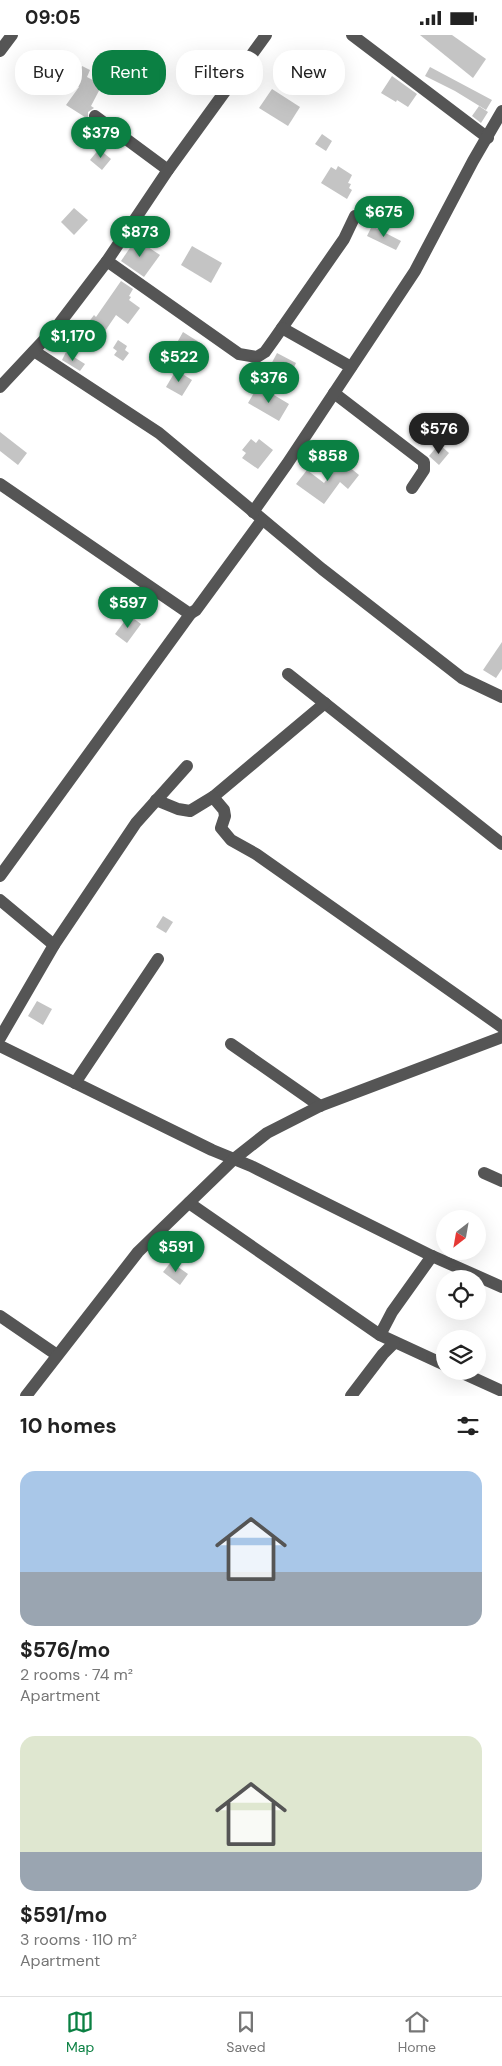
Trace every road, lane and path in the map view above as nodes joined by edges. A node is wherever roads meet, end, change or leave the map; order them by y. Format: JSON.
{"nodes":[{"id":1,"x":12,"y":35,"type":"edge"},
{"id":2,"x":266,"y":35,"type":"edge"},
{"id":3,"x":352,"y":35,"type":"edge"},
{"id":4,"x":0,"y":51,"type":"edge"},
{"id":5,"x":502,"y":111,"type":"edge"},
{"id":6,"x":95,"y":116,"type":"dead end"},
{"id":7,"x":488,"y":138,"type":"junction"},
{"id":8,"x":168,"y":170,"type":"junction"},
{"id":9,"x":355,"y":216,"type":"dead end"},
{"id":10,"x":107,"y":261,"type":"junction"},
{"id":11,"x":282,"y":328,"type":"junction"},
{"id":12,"x":34,"y":351,"type":"junction"},
{"id":13,"x":351,"y":367,"type":"junction"},
{"id":14,"x":0,"y":387,"type":"edge"},
{"id":15,"x":334,"y":393,"type":"junction"},
{"id":16,"x":0,"y":485,"type":"edge"},
{"id":17,"x":412,"y":488,"type":"dead end"},
{"id":18,"x":258,"y":516,"type":"junction"},
{"id":19,"x":191,"y":613,"type":"junction"},
{"id":20,"x":288,"y":674,"type":"dead end"},
{"id":21,"x":502,"y":697,"type":"edge"},
{"id":22,"x":325,"y":703,"type":"junction"},
{"id":23,"x":187,"y":767,"type":"dead end"},
{"id":24,"x":213,"y":797,"type":"junction"},
{"id":25,"x":156,"y":800,"type":"junction"},
{"id":26,"x":502,"y":844,"type":"edge"},
{"id":27,"x":0,"y":876,"type":"edge"},
{"id":28,"x":0,"y":899,"type":"edge"},
{"id":29,"x":54,"y":945,"type":"junction"},
{"id":30,"x":158,"y":959,"type":"dead end"},
{"id":31,"x":502,"y":1027,"type":"edge"},
{"id":32,"x":502,"y":1037,"type":"edge"},
{"id":33,"x":0,"y":1038,"type":"edge"},
{"id":34,"x":231,"y":1044,"type":"dead end"},
{"id":35,"x":0,"y":1046,"type":"edge"},
{"id":36,"x":75,"y":1083,"type":"junction"},
{"id":37,"x":320,"y":1106,"type":"junction"},
{"id":38,"x":234,"y":1159,"type":"junction"},
{"id":39,"x":484,"y":1173,"type":"dead end"},
{"id":40,"x":502,"y":1181,"type":"edge"},
{"id":41,"x":189,"y":1203,"type":"junction"},
{"id":42,"x":432,"y":1256,"type":"junction"},
{"id":43,"x":502,"y":1287,"type":"edge"},
{"id":44,"x":0,"y":1316,"type":"edge"},
{"id":45,"x":380,"y":1335,"type":"junction"},
{"id":46,"x":394,"y":1343,"type":"junction"},
{"id":47,"x":57,"y":1355,"type":"junction"},
{"id":48,"x":436,"y":1361,"type":"edge"},
{"id":49,"x":478,"y":1380,"type":"edge"},
{"id":50,"x":502,"y":1391,"type":"edge"},
{"id":51,"x":26,"y":1396,"type":"edge"},
{"id":52,"x":351,"y":1396,"type":"edge"}],
"edges":[{"from":1,"to":4,"type":"street"},
{"from":2,"to":8,"type":"street"},
{"from":3,"to":7,"type":"street"},
{"from":5,"to":7,"type":"street"},
{"from":6,"to":8,"type":"street"},
{"from":7,"to":13,"type":"street"},
{"from":8,"to":10,"type":"street"},
{"from":9,"to":11,"type":"street"},
{"from":10,"to":11,"type":"street"},
{"from":10,"to":12,"type":"street"},
{"from":11,"to":13,"type":"street"},
{"from":12,"to":14,"type":"street"},
{"from":12,"to":18,"type":"street"},
{"from":13,"to":15,"type":"street"},
{"from":15,"to":17,"type":"street"},
{"from":15,"to":18,"type":"street"},
{"from":16,"to":19,"type":"street"},
{"from":18,"to":19,"type":"street"},
{"from":18,"to":21,"type":"street"},
{"from":19,"to":27,"type":"street"},
{"from":20,"to":22,"type":"street"},
{"from":22,"to":24,"type":"street"},
{"from":22,"to":26,"type":"street"},
{"from":23,"to":25,"type":"street"},
{"from":24,"to":25,"type":"street"},
{"from":24,"to":31,"type":"street"},
{"from":25,"to":29,"type":"street"},
{"from":28,"to":29,"type":"street"},
{"from":29,"to":33,"type":"street"},
{"from":30,"to":36,"type":"street"},
{"from":32,"to":37,"type":"street"},
{"from":34,"to":37,"type":"street"},
{"from":35,"to":36,"type":"street"},
{"from":36,"to":38,"type":"street"},
{"from":37,"to":38,"type":"street"},
{"from":38,"to":41,"type":"street"},
{"from":38,"to":42,"type":"street"},
{"from":39,"to":40,"type":"street"},
{"from":41,"to":45,"type":"street"},
{"from":41,"to":47,"type":"street"},
{"from":42,"to":43,"type":"street"},
{"from":42,"to":45,"type":"street"},
{"from":44,"to":47,"type":"street"},
{"from":45,"to":46,"type":"street"},
{"from":46,"to":48,"type":"street"},
{"from":46,"to":52,"type":"street"},
{"from":47,"to":51,"type":"street"},
{"from":49,"to":50,"type":"street"}]}
